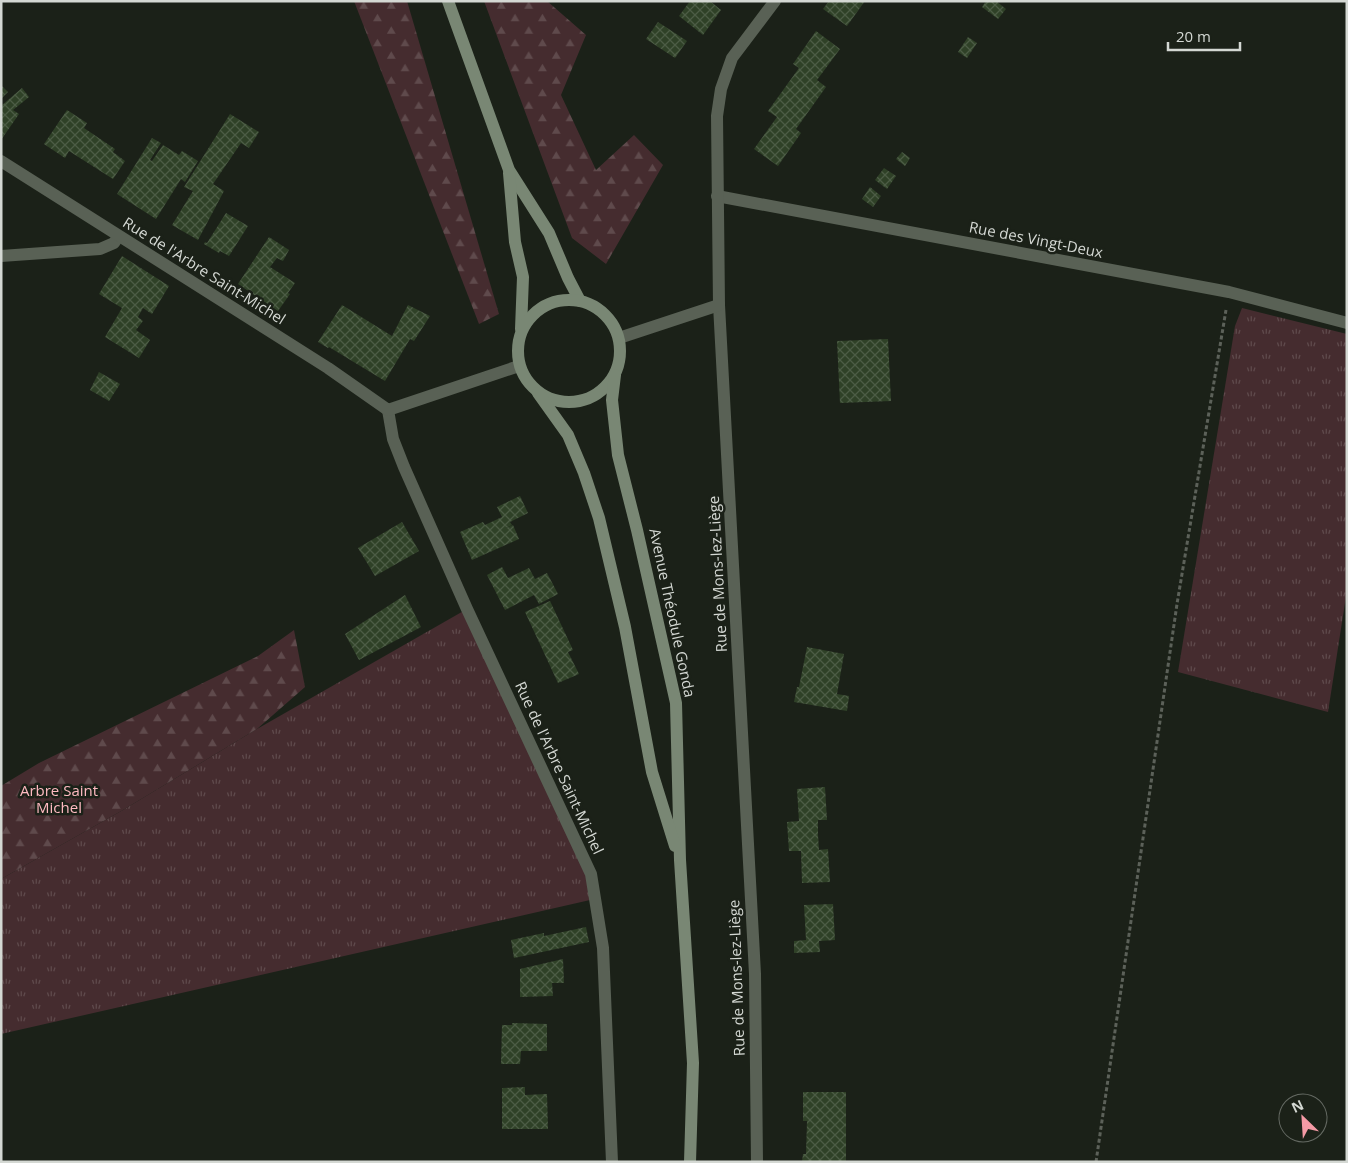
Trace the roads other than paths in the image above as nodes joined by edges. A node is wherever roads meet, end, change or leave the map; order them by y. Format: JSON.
{"nodes":[{"id":1,"x":448,"y":1,"type":"edge"},
{"id":2,"x":775,"y":1,"type":"edge"},
{"id":3,"x":1,"y":161,"type":"edge"},
{"id":4,"x":509,"y":170,"type":"junction"},
{"id":5,"x":717,"y":196,"type":"junction"},
{"id":6,"x":118,"y":237,"type":"junction"},
{"id":7,"x":1,"y":256,"type":"edge"},
{"id":8,"x":580,"y":301,"type":"junction"},
{"id":9,"x":719,"y":304,"type":"junction"},
{"id":10,"x":1347,"y":323,"type":"edge"},
{"id":11,"x":521,"y":332,"type":"junction"},
{"id":12,"x":619,"y":338,"type":"junction"},
{"id":13,"x":519,"y":366,"type":"junction"},
{"id":14,"x":615,"y":375,"type":"junction"},
{"id":15,"x":538,"y":393,"type":"junction"},
{"id":16,"x":388,"y":410,"type":"junction"},
{"id":17,"x":680,"y":860,"type":"junction"},
{"id":18,"x":612,"y":1162,"type":"edge"},
{"id":19,"x":690,"y":1162,"type":"edge"},
{"id":20,"x":758,"y":1162,"type":"edge"}],
"edges":[{"from":1,"to":4,"type":"main road"},
{"from":2,"to":5,"type":"street","name":"Rue de Mons-lez-Liège"},
{"from":3,"to":6,"type":"street","name":"Rue de l'Arbre Saint-Michel"},
{"from":4,"to":8,"type":"main road"},
{"from":4,"to":11,"type":"main road"},
{"from":5,"to":9,"type":"street","name":"Rue de Mons-lez-Liège"},
{"from":5,"to":10,"type":"street","name":"Rue des Vingt-Deux"},
{"from":6,"to":7,"type":"street"},
{"from":6,"to":16,"type":"street","name":"Rue de l'Arbre Saint-Michel"},
{"from":8,"to":11,"type":"main road"},
{"from":8,"to":12,"type":"main road"},
{"from":9,"to":12,"type":"street"},
{"from":9,"to":20,"type":"street","name":"Rue de Mons-lez-Liège"},
{"from":11,"to":13,"type":"main road"},
{"from":12,"to":14,"type":"main road"},
{"from":13,"to":15,"type":"main road"},
{"from":13,"to":16,"type":"street"},
{"from":14,"to":15,"type":"main road"},
{"from":14,"to":17,"type":"main road","name":"Avenue Théodule Gonda"},
{"from":15,"to":17,"type":"main road","name":"Avenue Théodule Gonda"},
{"from":16,"to":18,"type":"street","name":"Rue de l'Arbre Saint-Michel"},
{"from":17,"to":19,"type":"main road","name":"Avenue Théodule Gonda"}]}
